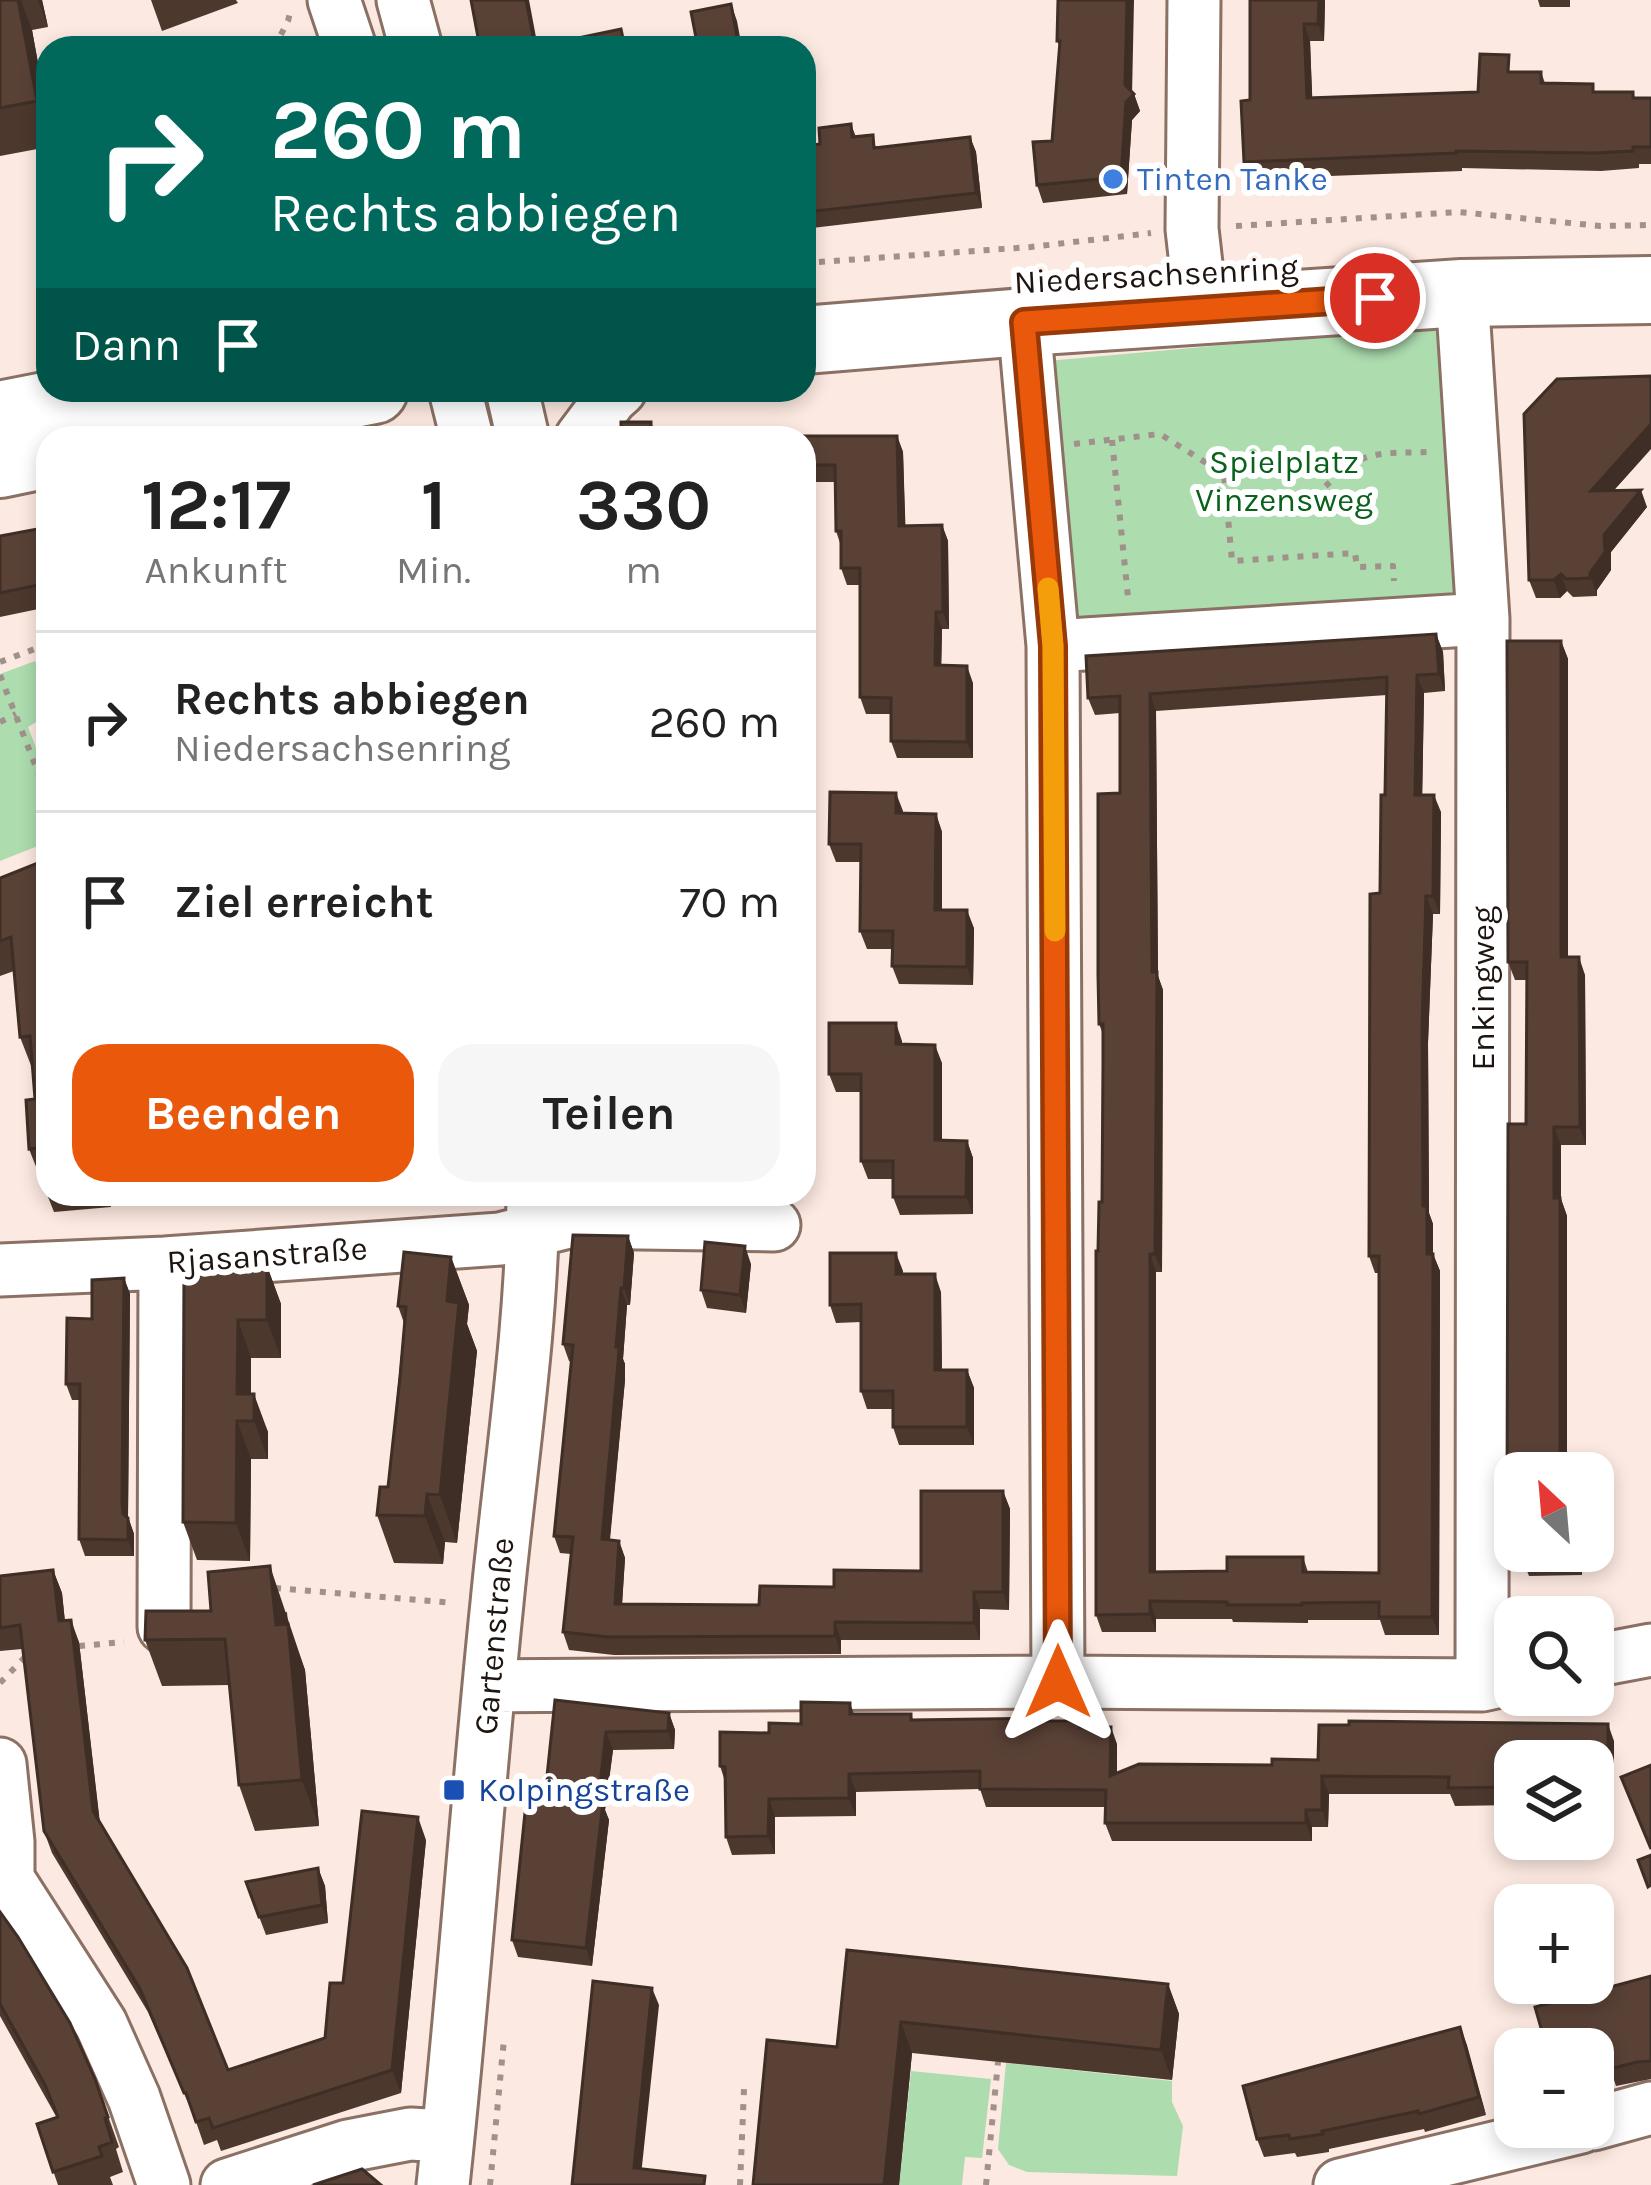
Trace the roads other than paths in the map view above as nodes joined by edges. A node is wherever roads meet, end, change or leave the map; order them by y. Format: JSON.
{"nodes":[{"id":1,"x":334,"y":0,"type":"edge"},
{"id":2,"x":403,"y":0,"type":"edge"},
{"id":3,"x":1194,"y":0,"type":"edge"},
{"id":4,"x":346,"y":36,"type":"edge"},
{"id":5,"x":413,"y":36,"type":"edge"},
{"id":6,"x":1651,"y":249,"type":"edge"},
{"id":7,"x":1197,"y":273,"type":"junction"},
{"id":8,"x":1651,"y":290,"type":"edge"},
{"id":9,"x":1462,"y":292,"type":"junction"},
{"id":10,"x":816,"y":294,"type":"edge"},
{"id":11,"x":1024,"y":322,"type":"junction"},
{"id":12,"x":816,"y":339,"type":"edge"},
{"id":13,"x":66,"y":402,"type":"edge"},
{"id":14,"x":314,"y":402,"type":"edge"},
{"id":15,"x":610,"y":402,"type":"edge"},
{"id":16,"x":0,"y":415,"type":"edge"},
{"id":17,"x":193,"y":426,"type":"edge"},
{"id":18,"x":591,"y":426,"type":"edge"},
{"id":19,"x":36,"y":456,"type":"edge"},
{"id":20,"x":0,"y":464,"type":"edge"},
{"id":21,"x":1483,"y":619,"type":"junction"},
{"id":22,"x":1053,"y":646,"type":"junction"},
{"id":23,"x":533,"y":1213,"type":"edge"},
{"id":24,"x":774,"y":1225,"type":"dead end"},
{"id":25,"x":165,"y":1262,"type":"junction"},
{"id":26,"x":0,"y":1270,"type":"edge"},
{"id":27,"x":1498,"y":1596,"type":"edge"},
{"id":28,"x":164,"y":1627,"type":"edge"},
{"id":29,"x":1494,"y":1681,"type":"edge"},
{"id":30,"x":1058,"y":1682,"type":"junction"},
{"id":31,"x":489,"y":1686,"type":"junction"},
{"id":32,"x":0,"y":1764,"type":"edge"},
{"id":33,"x":4,"y":1878,"type":"edge"},
{"id":34,"x":1651,"y":2108,"type":"edge"},
{"id":35,"x":1614,"y":2118,"type":"edge"},
{"id":36,"x":1494,"y":2148,"type":"edge"},
{"id":37,"x":446,"y":2161,"type":"edge"},
{"id":38,"x":164,"y":2185,"type":"edge"},
{"id":39,"x":227,"y":2185,"type":"edge"},
{"id":40,"x":1340,"y":2185,"type":"edge"}],
"edges":[{"from":1,"to":4,"type":"street"},
{"from":2,"to":5,"type":"street"},
{"from":3,"to":7,"type":"street"},
{"from":6,"to":7,"type":"main road","name":"Niedersachsenring"},
{"from":7,"to":10,"type":"main road","name":"Niedersachsenring"},
{"from":8,"to":9,"type":"main road","name":"Niedersachsenring"},
{"from":9,"to":11,"type":"main road","name":"Niedersachsenring"},
{"from":9,"to":21,"type":"street","name":"Enkingweg"},
{"from":11,"to":12,"type":"main road","name":"Niedersachsenring"},
{"from":11,"to":22,"type":"street"},
{"from":13,"to":16,"type":"main road"},
{"from":14,"to":17,"type":"main road"},
{"from":15,"to":18,"type":"street"},
{"from":19,"to":20,"type":"main road"},
{"from":21,"to":22,"type":"street"},
{"from":21,"to":27,"type":"street","name":"Enkingweg"},
{"from":22,"to":30,"type":"street"},
{"from":23,"to":24,"type":"street"},
{"from":23,"to":25,"type":"street","name":"Rjasanstraße"},
{"from":23,"to":31,"type":"street","name":"Gartenstraße"},
{"from":25,"to":26,"type":"street","name":"Rjasanstraße"},
{"from":25,"to":28,"type":"street"},
{"from":29,"to":30,"type":"street"},
{"from":30,"to":31,"type":"street"},
{"from":31,"to":37,"type":"street","name":"Gartenstraße"},
{"from":32,"to":33,"type":"street"},
{"from":33,"to":38,"type":"street"},
{"from":34,"to":35,"type":"street"},
{"from":36,"to":40,"type":"street"},
{"from":37,"to":39,"type":"street"}]}
